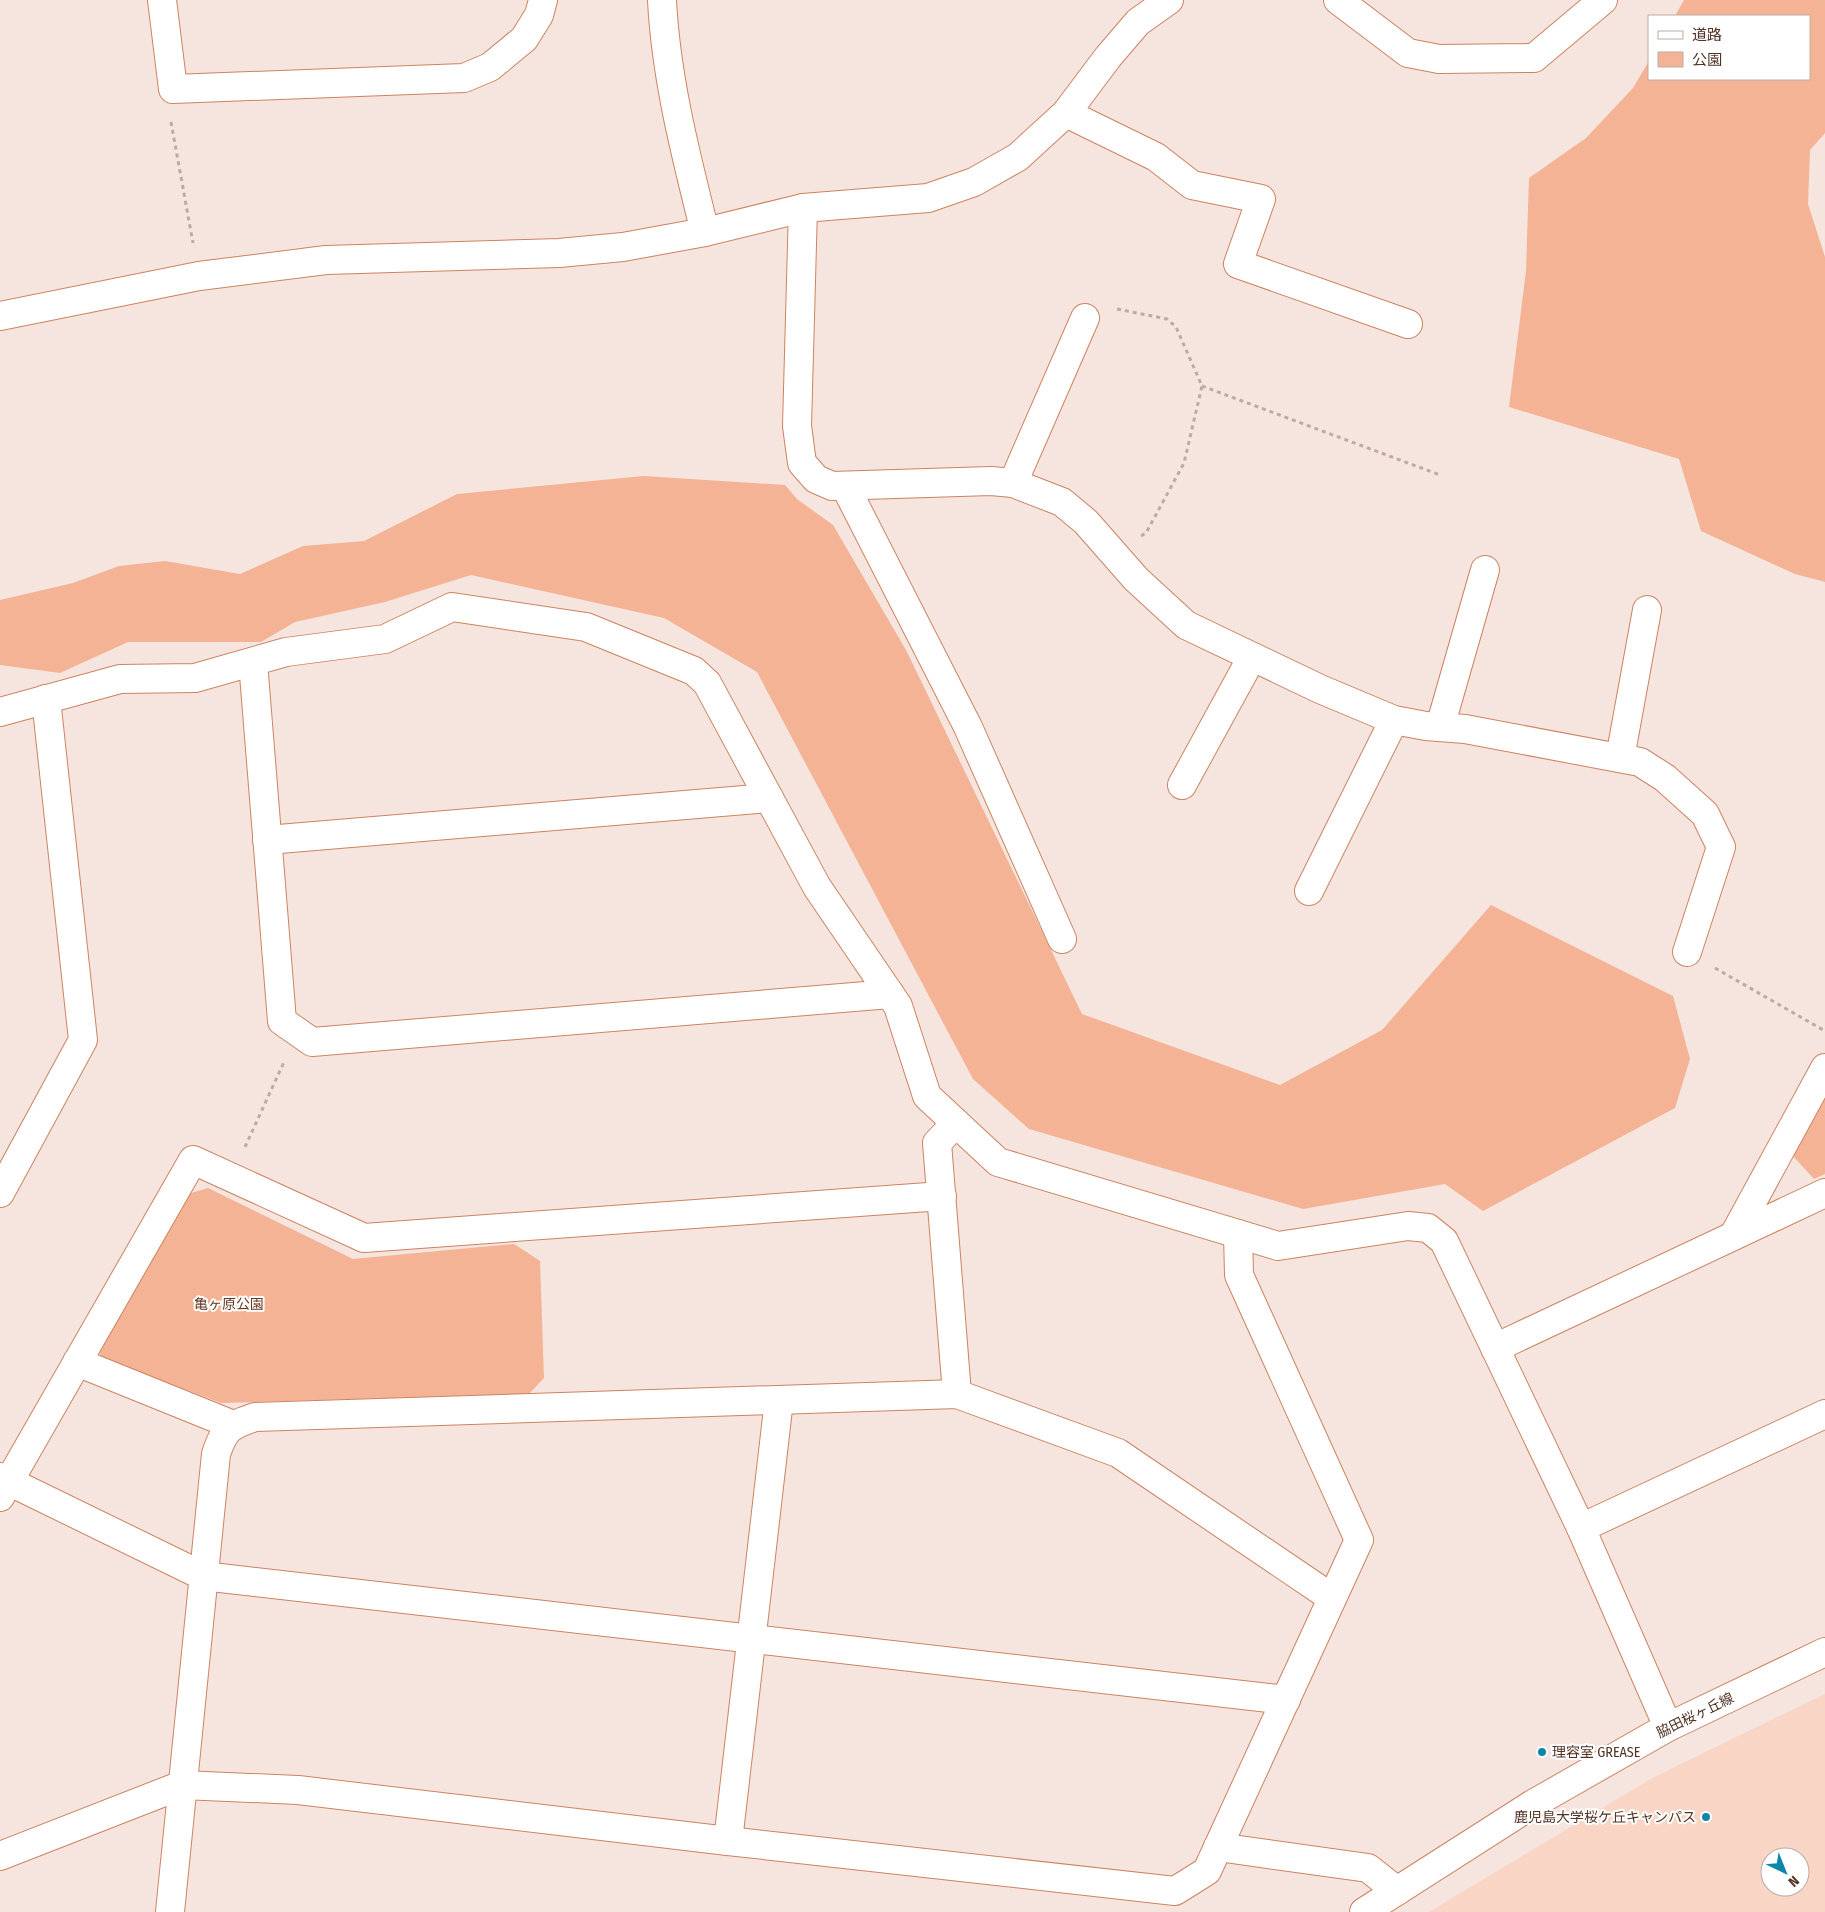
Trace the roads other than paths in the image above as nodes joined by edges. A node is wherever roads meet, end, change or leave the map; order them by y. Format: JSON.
{"nodes":[{"id":1,"x":162,"y":0,"type":"edge"},
{"id":2,"x":543,"y":0,"type":"edge"},
{"id":3,"x":662,"y":0,"type":"edge"},
{"id":4,"x":1169,"y":0,"type":"edge"},
{"id":5,"x":1338,"y":0,"type":"edge"},
{"id":6,"x":1603,"y":0,"type":"edge"},
{"id":7,"x":1066,"y":113,"type":"junction"},
{"id":8,"x":803,"y":208,"type":"junction"},
{"id":9,"x":705,"y":232,"type":"junction"},
{"id":10,"x":0,"y":316,"type":"edge"},
{"id":11,"x":1085,"y":318,"type":"road end"},
{"id":12,"x":1408,"y":324,"type":"dead end"},
{"id":13,"x":1013,"y":483,"type":"junction"},
{"id":14,"x":846,"y":486,"type":"junction"},
{"id":15,"x":1485,"y":570,"type":"dead end"},
{"id":16,"x":1647,"y":610,"type":"dead end"},
{"id":17,"x":1252,"y":657,"type":"junction"},
{"id":18,"x":253,"y":662,"type":"junction"},
{"id":19,"x":46,"y":699,"type":"junction"},
{"id":20,"x":0,"y":712,"type":"edge"},
{"id":21,"x":1394,"y":720,"type":"junction"},
{"id":22,"x":1440,"y":727,"type":"junction"},
{"id":23,"x":1620,"y":758,"type":"junction"},
{"id":24,"x":1182,"y":785,"type":"dead end"},
{"id":25,"x":769,"y":798,"type":"junction"},
{"id":26,"x":267,"y":840,"type":"junction"},
{"id":27,"x":1309,"y":890,"type":"dead end"},
{"id":28,"x":1062,"y":939,"type":"dead end"},
{"id":29,"x":1687,"y":952,"type":"road end"},
{"id":30,"x":890,"y":994,"type":"junction"},
{"id":31,"x":1825,"y":1068,"type":"edge"},
{"id":32,"x":956,"y":1123,"type":"junction"},
{"id":33,"x":0,"y":1193,"type":"edge"},
{"id":34,"x":1825,"y":1193,"type":"edge"},
{"id":35,"x":942,"y":1196,"type":"junction"},
{"id":36,"x":1238,"y":1234,"type":"junction"},
{"id":37,"x":1734,"y":1235,"type":"junction"},
{"id":38,"x":1495,"y":1348,"type":"junction"},
{"id":39,"x":77,"y":1362,"type":"junction"},
{"id":40,"x":957,"y":1394,"type":"junction"},
{"id":41,"x":779,"y":1400,"type":"junction"},
{"id":42,"x":1825,"y":1414,"type":"edge"},
{"id":43,"x":234,"y":1425,"type":"junction"},
{"id":44,"x":3,"y":1485,"type":"edge"},
{"id":45,"x":1581,"y":1528,"type":"junction"},
{"id":46,"x":203,"y":1576,"type":"junction"},
{"id":47,"x":1332,"y":1598,"type":"junction"},
{"id":48,"x":752,"y":1639,"type":"junction"},
{"id":49,"x":1825,"y":1652,"type":"edge"},
{"id":50,"x":1286,"y":1700,"type":"junction"},
{"id":51,"x":1668,"y":1728,"type":"junction"},
{"id":52,"x":182,"y":1785,"type":"junction"},
{"id":53,"x":728,"y":1841,"type":"junction"},
{"id":54,"x":1218,"y":1847,"type":"junction"},
{"id":55,"x":0,"y":1856,"type":"edge"},
{"id":56,"x":1397,"y":1891,"type":"junction"},
{"id":57,"x":170,"y":1912,"type":"edge"},
{"id":58,"x":1364,"y":1912,"type":"edge"}],
"edges":[{"from":1,"to":2,"type":"street"},
{"from":3,"to":9,"type":"street"},
{"from":4,"to":7,"type":"street"},
{"from":5,"to":6,"type":"street"},
{"from":7,"to":8,"type":"street"},
{"from":7,"to":12,"type":"street"},
{"from":8,"to":9,"type":"street"},
{"from":8,"to":14,"type":"street"},
{"from":9,"to":10,"type":"street"},
{"from":11,"to":13,"type":"street"},
{"from":13,"to":14,"type":"street"},
{"from":13,"to":17,"type":"street"},
{"from":14,"to":28,"type":"street"},
{"from":15,"to":22,"type":"street"},
{"from":16,"to":23,"type":"street"},
{"from":17,"to":21,"type":"street"},
{"from":17,"to":24,"type":"street"},
{"from":18,"to":19,"type":"street"},
{"from":18,"to":25,"type":"street"},
{"from":18,"to":26,"type":"street"},
{"from":19,"to":20,"type":"street"},
{"from":19,"to":33,"type":"street"},
{"from":21,"to":22,"type":"street"},
{"from":21,"to":27,"type":"street"},
{"from":22,"to":23,"type":"street"},
{"from":23,"to":29,"type":"street"},
{"from":25,"to":26,"type":"street"},
{"from":25,"to":30,"type":"street"},
{"from":26,"to":30,"type":"street"},
{"from":30,"to":32,"type":"street"},
{"from":31,"to":37,"type":"street"},
{"from":32,"to":35,"type":"street"},
{"from":32,"to":36,"type":"street"},
{"from":34,"to":37,"type":"street"},
{"from":35,"to":39,"type":"street"},
{"from":35,"to":40,"type":"street"},
{"from":36,"to":38,"type":"street"},
{"from":36,"to":47,"type":"street"},
{"from":37,"to":38,"type":"street"},
{"from":38,"to":45,"type":"street"},
{"from":39,"to":43,"type":"street"},
{"from":39,"to":44,"type":"street"},
{"from":40,"to":41,"type":"street"},
{"from":40,"to":47,"type":"street"},
{"from":41,"to":43,"type":"street"},
{"from":41,"to":48,"type":"street"},
{"from":42,"to":45,"type":"street"},
{"from":43,"to":46,"type":"street"},
{"from":44,"to":46,"type":"street"},
{"from":45,"to":51,"type":"street"},
{"from":46,"to":48,"type":"street"},
{"from":46,"to":52,"type":"street"},
{"from":47,"to":50,"type":"street"},
{"from":48,"to":50,"type":"street"},
{"from":48,"to":53,"type":"street"},
{"from":49,"to":51,"type":"street","name":"脇田桜ヶ丘線"},
{"from":50,"to":54,"type":"street"},
{"from":51,"to":56,"type":"street","name":"脇田桜ヶ丘線"},
{"from":52,"to":53,"type":"street"},
{"from":52,"to":55,"type":"street"},
{"from":52,"to":57,"type":"street"},
{"from":53,"to":54,"type":"street"},
{"from":54,"to":56,"type":"street"},
{"from":56,"to":58,"type":"street","name":"脇田桜ヶ丘線"}]}
